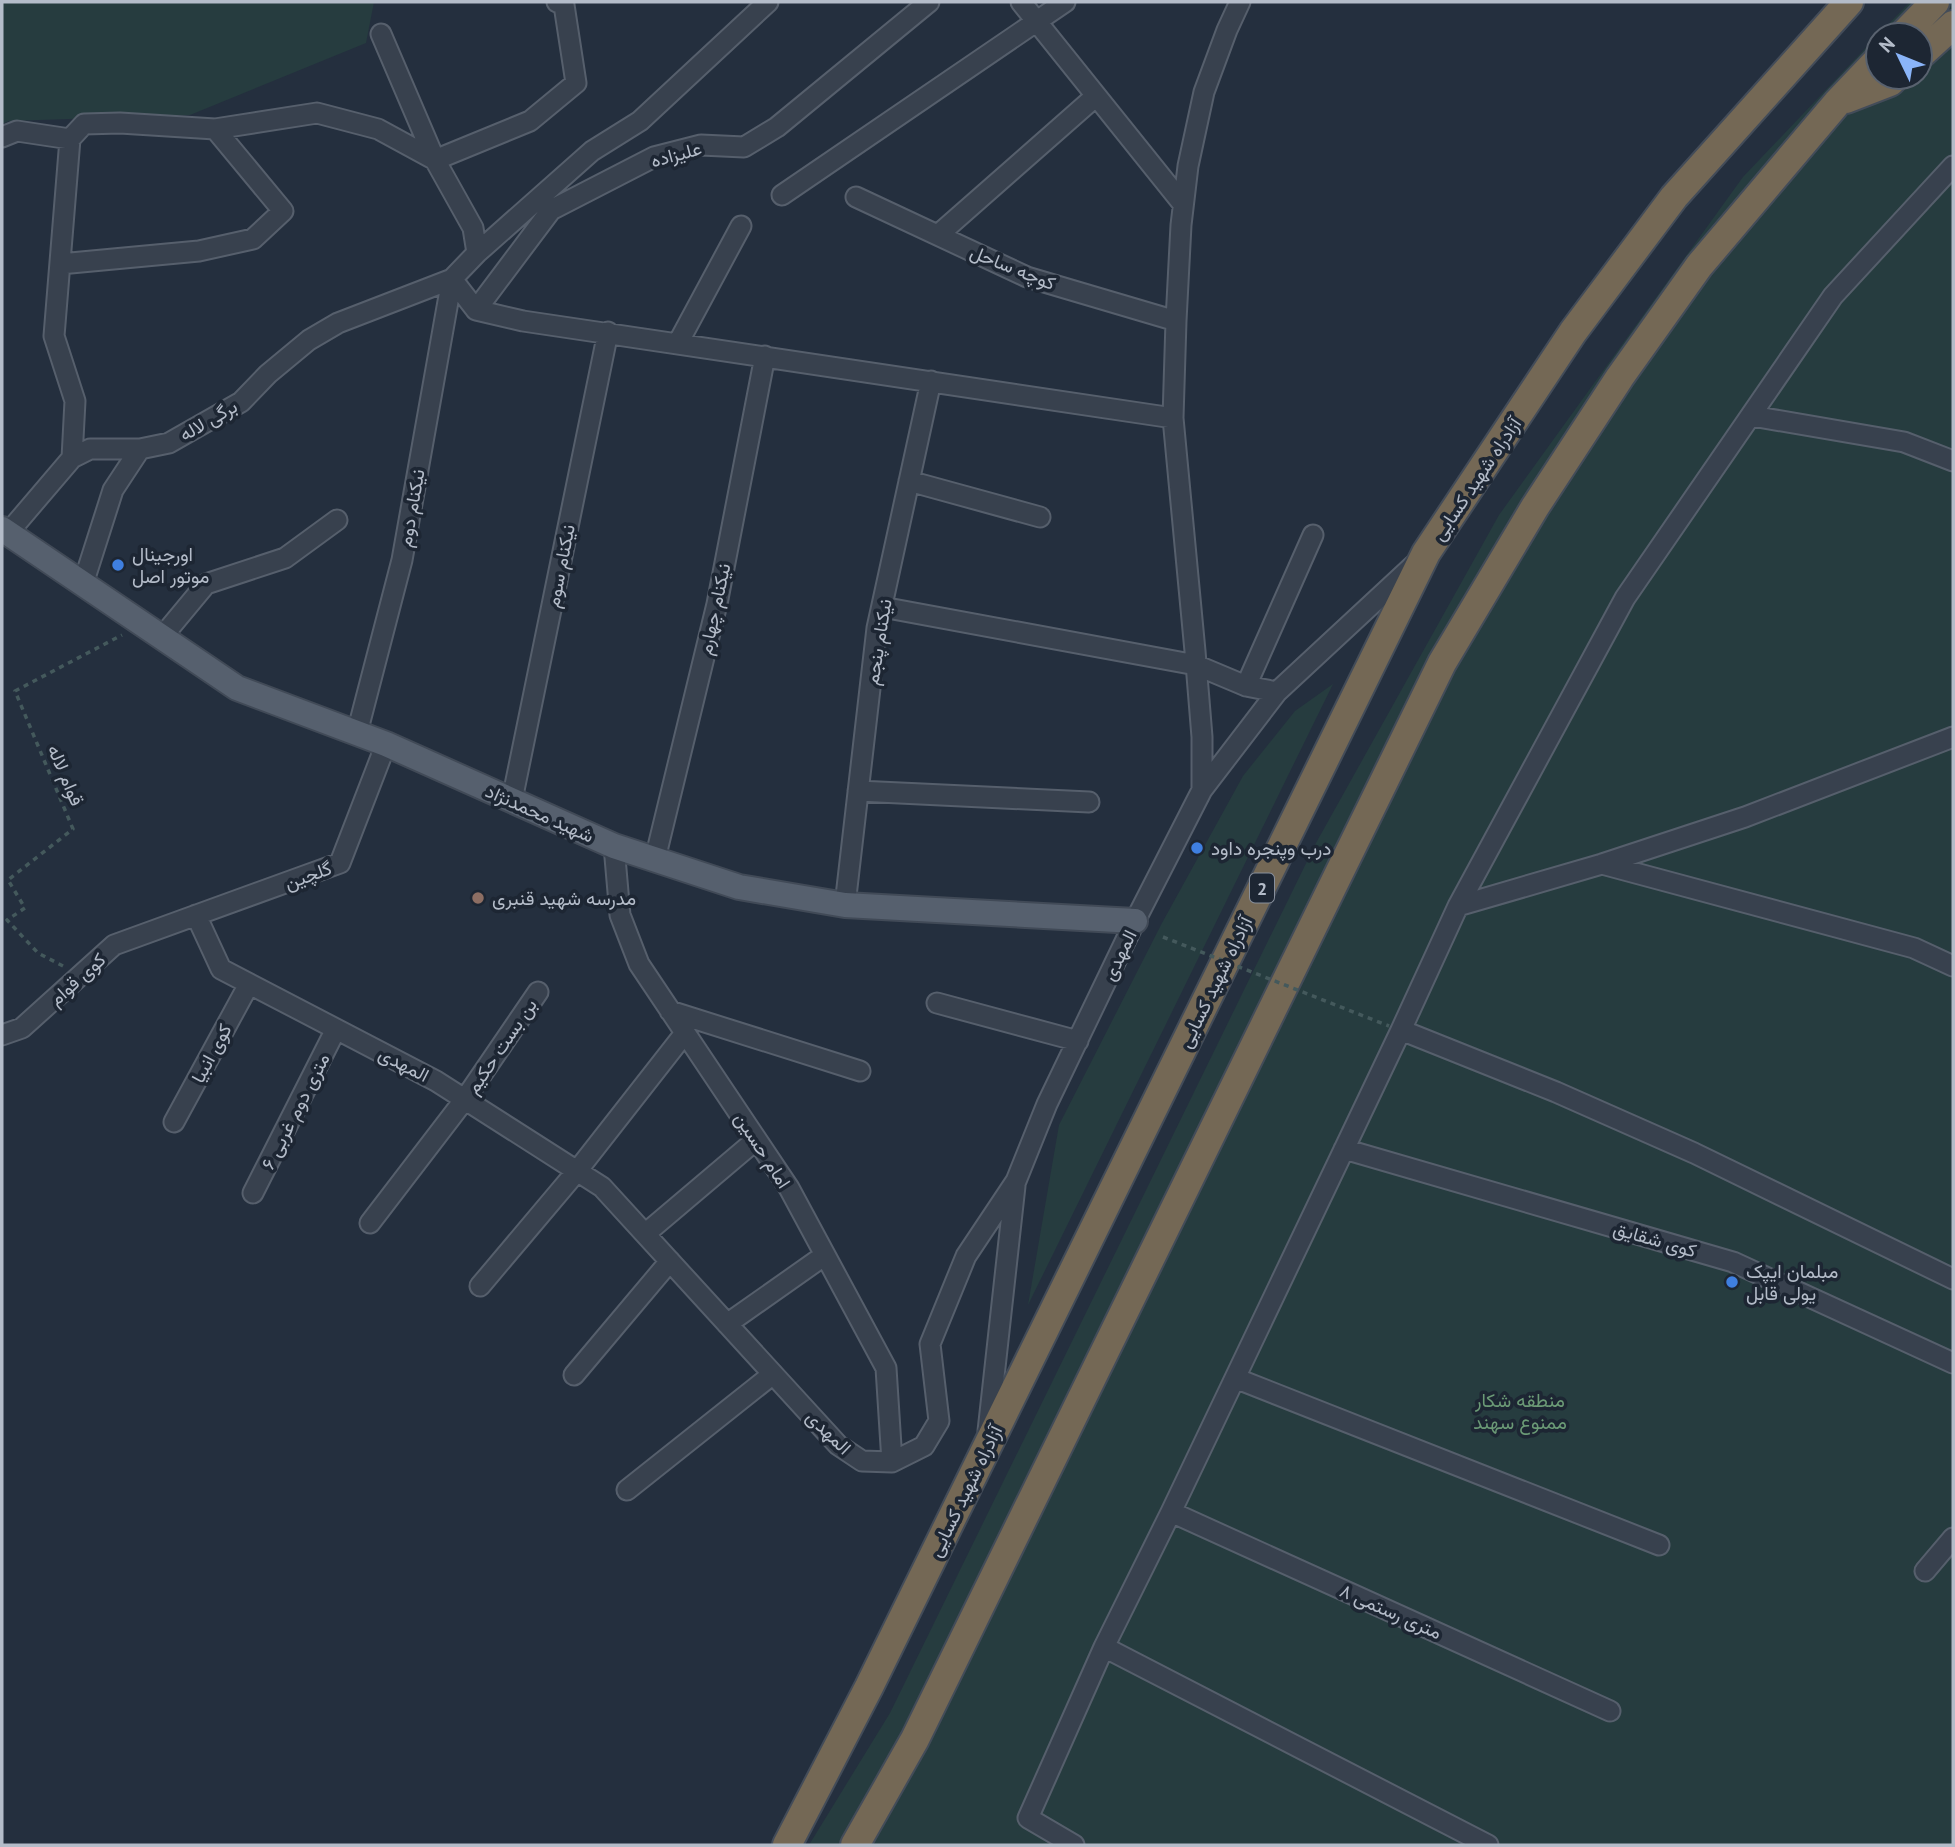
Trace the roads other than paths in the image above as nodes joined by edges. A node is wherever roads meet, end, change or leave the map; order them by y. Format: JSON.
{"nodes":[{"id":1,"x":556,"y":2,"type":"edge"},
{"id":2,"x":768,"y":2,"type":"edge"},
{"id":3,"x":929,"y":2,"type":"edge"},
{"id":4,"x":1021,"y":2,"type":"edge"},
{"id":5,"x":1065,"y":2,"type":"edge"},
{"id":6,"x":1240,"y":2,"type":"edge"},
{"id":7,"x":1842,"y":2,"type":"edge"},
{"id":8,"x":1849,"y":2,"type":"edge"},
{"id":9,"x":1935,"y":2,"type":"edge"},
{"id":10,"x":1037,"y":21,"type":"junction"},
{"id":11,"x":1917,"y":21,"type":"edge"},
{"id":12,"x":1953,"y":25,"type":"edge"},
{"id":13,"x":381,"y":34,"type":"dead end"},
{"id":14,"x":1813,"y":40,"type":"junction"},
{"id":15,"x":1934,"y":42,"type":"edge"},
{"id":16,"x":1864,"y":75,"type":"edge"},
{"id":17,"x":1867,"y":91,"type":"edge"},
{"id":18,"x":1096,"y":96,"type":"junction"},
{"id":19,"x":1837,"y":103,"type":"junction"},
{"id":20,"x":215,"y":129,"type":"junction"},
{"id":21,"x":2,"y":137,"type":"edge"},
{"id":22,"x":70,"y":139,"type":"junction"},
{"id":23,"x":435,"y":160,"type":"junction"},
{"id":24,"x":1953,"y":166,"type":"edge"},
{"id":25,"x":1946,"y":183,"type":"edge"},
{"id":26,"x":782,"y":195,"type":"dead end"},
{"id":27,"x":856,"y":197,"type":"dead end"},
{"id":28,"x":1183,"y":204,"type":"junction"},
{"id":29,"x":741,"y":226,"type":"dead end"},
{"id":30,"x":938,"y":235,"type":"junction"},
{"id":31,"x":477,"y":253,"type":"junction"},
{"id":32,"x":60,"y":264,"type":"junction"},
{"id":33,"x":452,"y":279,"type":"junction"},
{"id":34,"x":476,"y":310,"type":"junction"},
{"id":35,"x":1176,"y":321,"type":"junction"},
{"id":36,"x":608,"y":332,"type":"junction"},
{"id":37,"x":678,"y":343,"type":"junction"},
{"id":38,"x":765,"y":356,"type":"junction"},
{"id":39,"x":931,"y":381,"type":"junction"},
{"id":40,"x":1752,"y":416,"type":"junction"},
{"id":41,"x":1173,"y":418,"type":"junction"},
{"id":42,"x":140,"y":449,"type":"junction"},
{"id":43,"x":72,"y":458,"type":"junction"},
{"id":44,"x":1953,"y":461,"type":"edge"},
{"id":45,"x":909,"y":481,"type":"junction"},
{"id":46,"x":1040,"y":517,"type":"dead end"},
{"id":47,"x":337,"y":520,"type":"dead end"},
{"id":48,"x":5,"y":531,"type":"edge"},
{"id":49,"x":1313,"y":535,"type":"dead end"},
{"id":50,"x":1426,"y":553,"type":"junction"},
{"id":51,"x":83,"y":584,"type":"junction"},
{"id":52,"x":882,"y":607,"type":"junction"},
{"id":53,"x":153,"y":631,"type":"junction"},
{"id":54,"x":1196,"y":665,"type":"junction"},
{"id":55,"x":1246,"y":686,"type":"junction"},
{"id":56,"x":1277,"y":692,"type":"junction"},
{"id":57,"x":357,"y":733,"type":"junction"},
{"id":58,"x":1953,"y":737,"type":"edge"},
{"id":59,"x":386,"y":744,"type":"junction"},
{"id":60,"x":1202,"y":790,"type":"junction"},
{"id":61,"x":858,"y":791,"type":"junction"},
{"id":62,"x":512,"y":800,"type":"junction"},
{"id":63,"x":1089,"y":802,"type":"dead end"},
{"id":64,"x":614,"y":846,"type":"junction"},
{"id":65,"x":655,"y":859,"type":"junction"},
{"id":66,"x":1602,"y":864,"type":"junction"},
{"id":67,"x":845,"y":905,"type":"junction"},
{"id":68,"x":1458,"y":906,"type":"junction"},
{"id":69,"x":196,"y":915,"type":"junction"},
{"id":70,"x":1135,"y":921,"type":"junction"},
{"id":71,"x":1953,"y":966,"type":"edge"},
{"id":72,"x":249,"y":984,"type":"junction"},
{"id":73,"x":538,"y":992,"type":"dead end"},
{"id":74,"x":937,"y":1003,"type":"dead end"},
{"id":75,"x":670,"y":1011,"type":"junction"},
{"id":76,"x":1395,"y":1028,"type":"junction"},
{"id":77,"x":336,"y":1029,"type":"junction"},
{"id":78,"x":685,"y":1033,"type":"junction"},
{"id":79,"x":2,"y":1035,"type":"edge"},
{"id":80,"x":1078,"y":1041,"type":"junction"},
{"id":81,"x":860,"y":1071,"type":"dead end"},
{"id":82,"x":465,"y":1099,"type":"junction"},
{"id":83,"x":174,"y":1122,"type":"dead end"},
{"id":84,"x":756,"y":1140,"type":"junction"},
{"id":85,"x":1344,"y":1149,"type":"junction"},
{"id":86,"x":577,"y":1171,"type":"junction"},
{"id":87,"x":1016,"y":1181,"type":"junction"},
{"id":88,"x":253,"y":1193,"type":"dead end"},
{"id":89,"x":370,"y":1223,"type":"dead end"},
{"id":90,"x":645,"y":1234,"type":"junction"},
{"id":91,"x":825,"y":1255,"type":"junction"},
{"id":92,"x":670,"y":1261,"type":"junction"},
{"id":93,"x":1953,"y":1279,"type":"edge"},
{"id":94,"x":480,"y":1286,"type":"dead end"},
{"id":95,"x":727,"y":1324,"type":"junction"},
{"id":96,"x":1953,"y":1363,"type":"edge"},
{"id":97,"x":773,"y":1374,"type":"junction"},
{"id":98,"x":574,"y":1376,"type":"dead end"},
{"id":99,"x":1234,"y":1378,"type":"junction"},
{"id":100,"x":986,"y":1448,"type":"junction"},
{"id":101,"x":892,"y":1462,"type":"junction"},
{"id":102,"x":627,"y":1490,"type":"dead end"},
{"id":103,"x":1171,"y":1512,"type":"junction"},
{"id":104,"x":1953,"y":1538,"type":"edge"},
{"id":105,"x":1659,"y":1545,"type":"dead end"},
{"id":106,"x":1925,"y":1572,"type":"dead end"},
{"id":107,"x":1104,"y":1647,"type":"junction"},
{"id":108,"x":1610,"y":1711,"type":"dead end"},
{"id":109,"x":787,"y":1845,"type":"edge"},
{"id":110,"x":855,"y":1845,"type":"edge"},
{"id":111,"x":1074,"y":1845,"type":"edge"},
{"id":112,"x":1488,"y":1845,"type":"edge"}],
"edges":[{"from":1,"to":23,"type":"street"},
{"from":2,"to":31,"type":"street"},
{"from":3,"to":34,"type":"street","name":"علیزاده"},
{"from":4,"to":10,"type":"street"},
{"from":5,"to":10,"type":"street"},
{"from":6,"to":28,"type":"street"},
{"from":7,"to":14,"type":"highway"},
{"from":8,"to":14,"type":"highway","name":"آزادراه شهید کسایی","number":"2"},
{"from":9,"to":11,"type":"highway"},
{"from":10,"to":18,"type":"street"},
{"from":10,"to":26,"type":"street"},
{"from":12,"to":15,"type":"highway"},
{"from":13,"to":23,"type":"street"},
{"from":14,"to":50,"type":"highway","name":"آزادراه شهید کسایی","number":"2"},
{"from":16,"to":19,"type":"highway"},
{"from":17,"to":19,"type":"highway"},
{"from":18,"to":28,"type":"street"},
{"from":18,"to":30,"type":"street"},
{"from":19,"to":110,"type":"highway"},
{"from":20,"to":22,"type":"street"},
{"from":20,"to":23,"type":"street"},
{"from":20,"to":32,"type":"street"},
{"from":21,"to":22,"type":"street"},
{"from":22,"to":32,"type":"street"},
{"from":23,"to":31,"type":"street"},
{"from":24,"to":25,"type":"street"},
{"from":25,"to":40,"type":"street"},
{"from":27,"to":30,"type":"street","name":"کوچه ساحل"},
{"from":28,"to":35,"type":"street"},
{"from":29,"to":37,"type":"street"},
{"from":30,"to":35,"type":"street","name":"کوچه ساحل"},
{"from":31,"to":33,"type":"street"},
{"from":32,"to":43,"type":"street"},
{"from":33,"to":34,"type":"street"},
{"from":33,"to":42,"type":"street","name":"برگی لاله"},
{"from":33,"to":57,"type":"street","name":"نیکنام دوم"},
{"from":34,"to":36,"type":"street"},
{"from":35,"to":41,"type":"street"},
{"from":36,"to":37,"type":"street"},
{"from":36,"to":62,"type":"street","name":"نیکنام سوم"},
{"from":37,"to":38,"type":"street"},
{"from":38,"to":39,"type":"street"},
{"from":38,"to":65,"type":"street","name":"نیکنام چهارم"},
{"from":39,"to":41,"type":"street"},
{"from":39,"to":45,"type":"street","name":"نیکنام پنجم"},
{"from":40,"to":44,"type":"street"},
{"from":40,"to":68,"type":"street"},
{"from":41,"to":54,"type":"street"},
{"from":42,"to":43,"type":"street","name":"برگی لاله"},
{"from":42,"to":51,"type":"street"},
{"from":43,"to":48,"type":"street"},
{"from":45,"to":46,"type":"street"},
{"from":45,"to":52,"type":"street","name":"نیکنام پنجم"},
{"from":47,"to":53,"type":"street"},
{"from":48,"to":51,"type":"main road","name":"شهید محمدنژاد"},
{"from":49,"to":55,"type":"street"},
{"from":50,"to":56,"type":"street","name":"المهدی"},
{"from":50,"to":100,"type":"highway","name":"آزادراه شهید کسایی","number":"2"},
{"from":51,"to":53,"type":"main road","name":"شهید محمدنژاد"},
{"from":52,"to":54,"type":"street"},
{"from":52,"to":61,"type":"street","name":"نیکنام پنجم"},
{"from":53,"to":57,"type":"main road","name":"شهید محمدنژاد"},
{"from":54,"to":55,"type":"street"},
{"from":54,"to":60,"type":"street"},
{"from":55,"to":56,"type":"street"},
{"from":56,"to":60,"type":"street","name":"المهدی"},
{"from":57,"to":59,"type":"main road","name":"شهید محمدنژاد"},
{"from":58,"to":66,"type":"street"},
{"from":59,"to":62,"type":"main road","name":"شهید محمدنژاد"},
{"from":59,"to":69,"type":"street","name":"گلچین"},
{"from":60,"to":70,"type":"street","name":"المهدی"},
{"from":61,"to":63,"type":"street"},
{"from":61,"to":67,"type":"street","name":"نیکنام پنجم"},
{"from":62,"to":64,"type":"main road","name":"شهید محمدنژاد"},
{"from":64,"to":65,"type":"main road","name":"شهید محمدنژاد"},
{"from":64,"to":75,"type":"street","name":"امام حسین"},
{"from":65,"to":67,"type":"main road","name":"شهید محمدنژاد"},
{"from":66,"to":68,"type":"street"},
{"from":66,"to":71,"type":"street"},
{"from":67,"to":70,"type":"main road","name":"شهید محمدنژاد"},
{"from":68,"to":76,"type":"street"},
{"from":69,"to":72,"type":"street","name":"المهدی"},
{"from":69,"to":79,"type":"street","name":"کوی قوام"},
{"from":70,"to":80,"type":"street","name":"المهدی"},
{"from":72,"to":77,"type":"street","name":"المهدی"},
{"from":72,"to":83,"type":"street","name":"کوی انبیا"},
{"from":73,"to":82,"type":"street","name":"بن بست حکیم"},
{"from":74,"to":80,"type":"street"},
{"from":75,"to":78,"type":"street","name":"امام حسین"},
{"from":75,"to":81,"type":"street"},
{"from":76,"to":85,"type":"street"},
{"from":76,"to":93,"type":"street"},
{"from":77,"to":82,"type":"street","name":"المهدی"},
{"from":77,"to":88,"type":"street","name":"۶ متری دوم غربی"},
{"from":78,"to":84,"type":"street","name":"امام حسین"},
{"from":78,"to":86,"type":"street"},
{"from":80,"to":87,"type":"street","name":"المهدی"},
{"from":82,"to":86,"type":"street","name":"المهدی"},
{"from":82,"to":89,"type":"street","name":"بن بست حکیم"},
{"from":84,"to":90,"type":"street"},
{"from":84,"to":91,"type":"street","name":"امام حسین"},
{"from":85,"to":96,"type":"street","name":"کوی شقایق"},
{"from":85,"to":99,"type":"street"},
{"from":86,"to":90,"type":"street","name":"المهدی"},
{"from":86,"to":94,"type":"street"},
{"from":87,"to":100,"type":"street"},
{"from":87,"to":101,"type":"street","name":"المهدی"},
{"from":90,"to":92,"type":"street","name":"المهدی"},
{"from":91,"to":95,"type":"street"},
{"from":91,"to":101,"type":"street","name":"امام حسین"},
{"from":92,"to":95,"type":"street","name":"المهدی"},
{"from":92,"to":98,"type":"street"},
{"from":95,"to":97,"type":"street","name":"المهدی"},
{"from":97,"to":101,"type":"street","name":"المهدی"},
{"from":97,"to":102,"type":"street"},
{"from":99,"to":103,"type":"street"},
{"from":99,"to":105,"type":"street"},
{"from":100,"to":109,"type":"highway","name":"آزادراه شهید کسایی","number":"2"},
{"from":103,"to":107,"type":"street"},
{"from":103,"to":108,"type":"street","name":"۸ متری رستمی"},
{"from":104,"to":106,"type":"street"},
{"from":107,"to":111,"type":"street"},
{"from":107,"to":112,"type":"street"}]}
